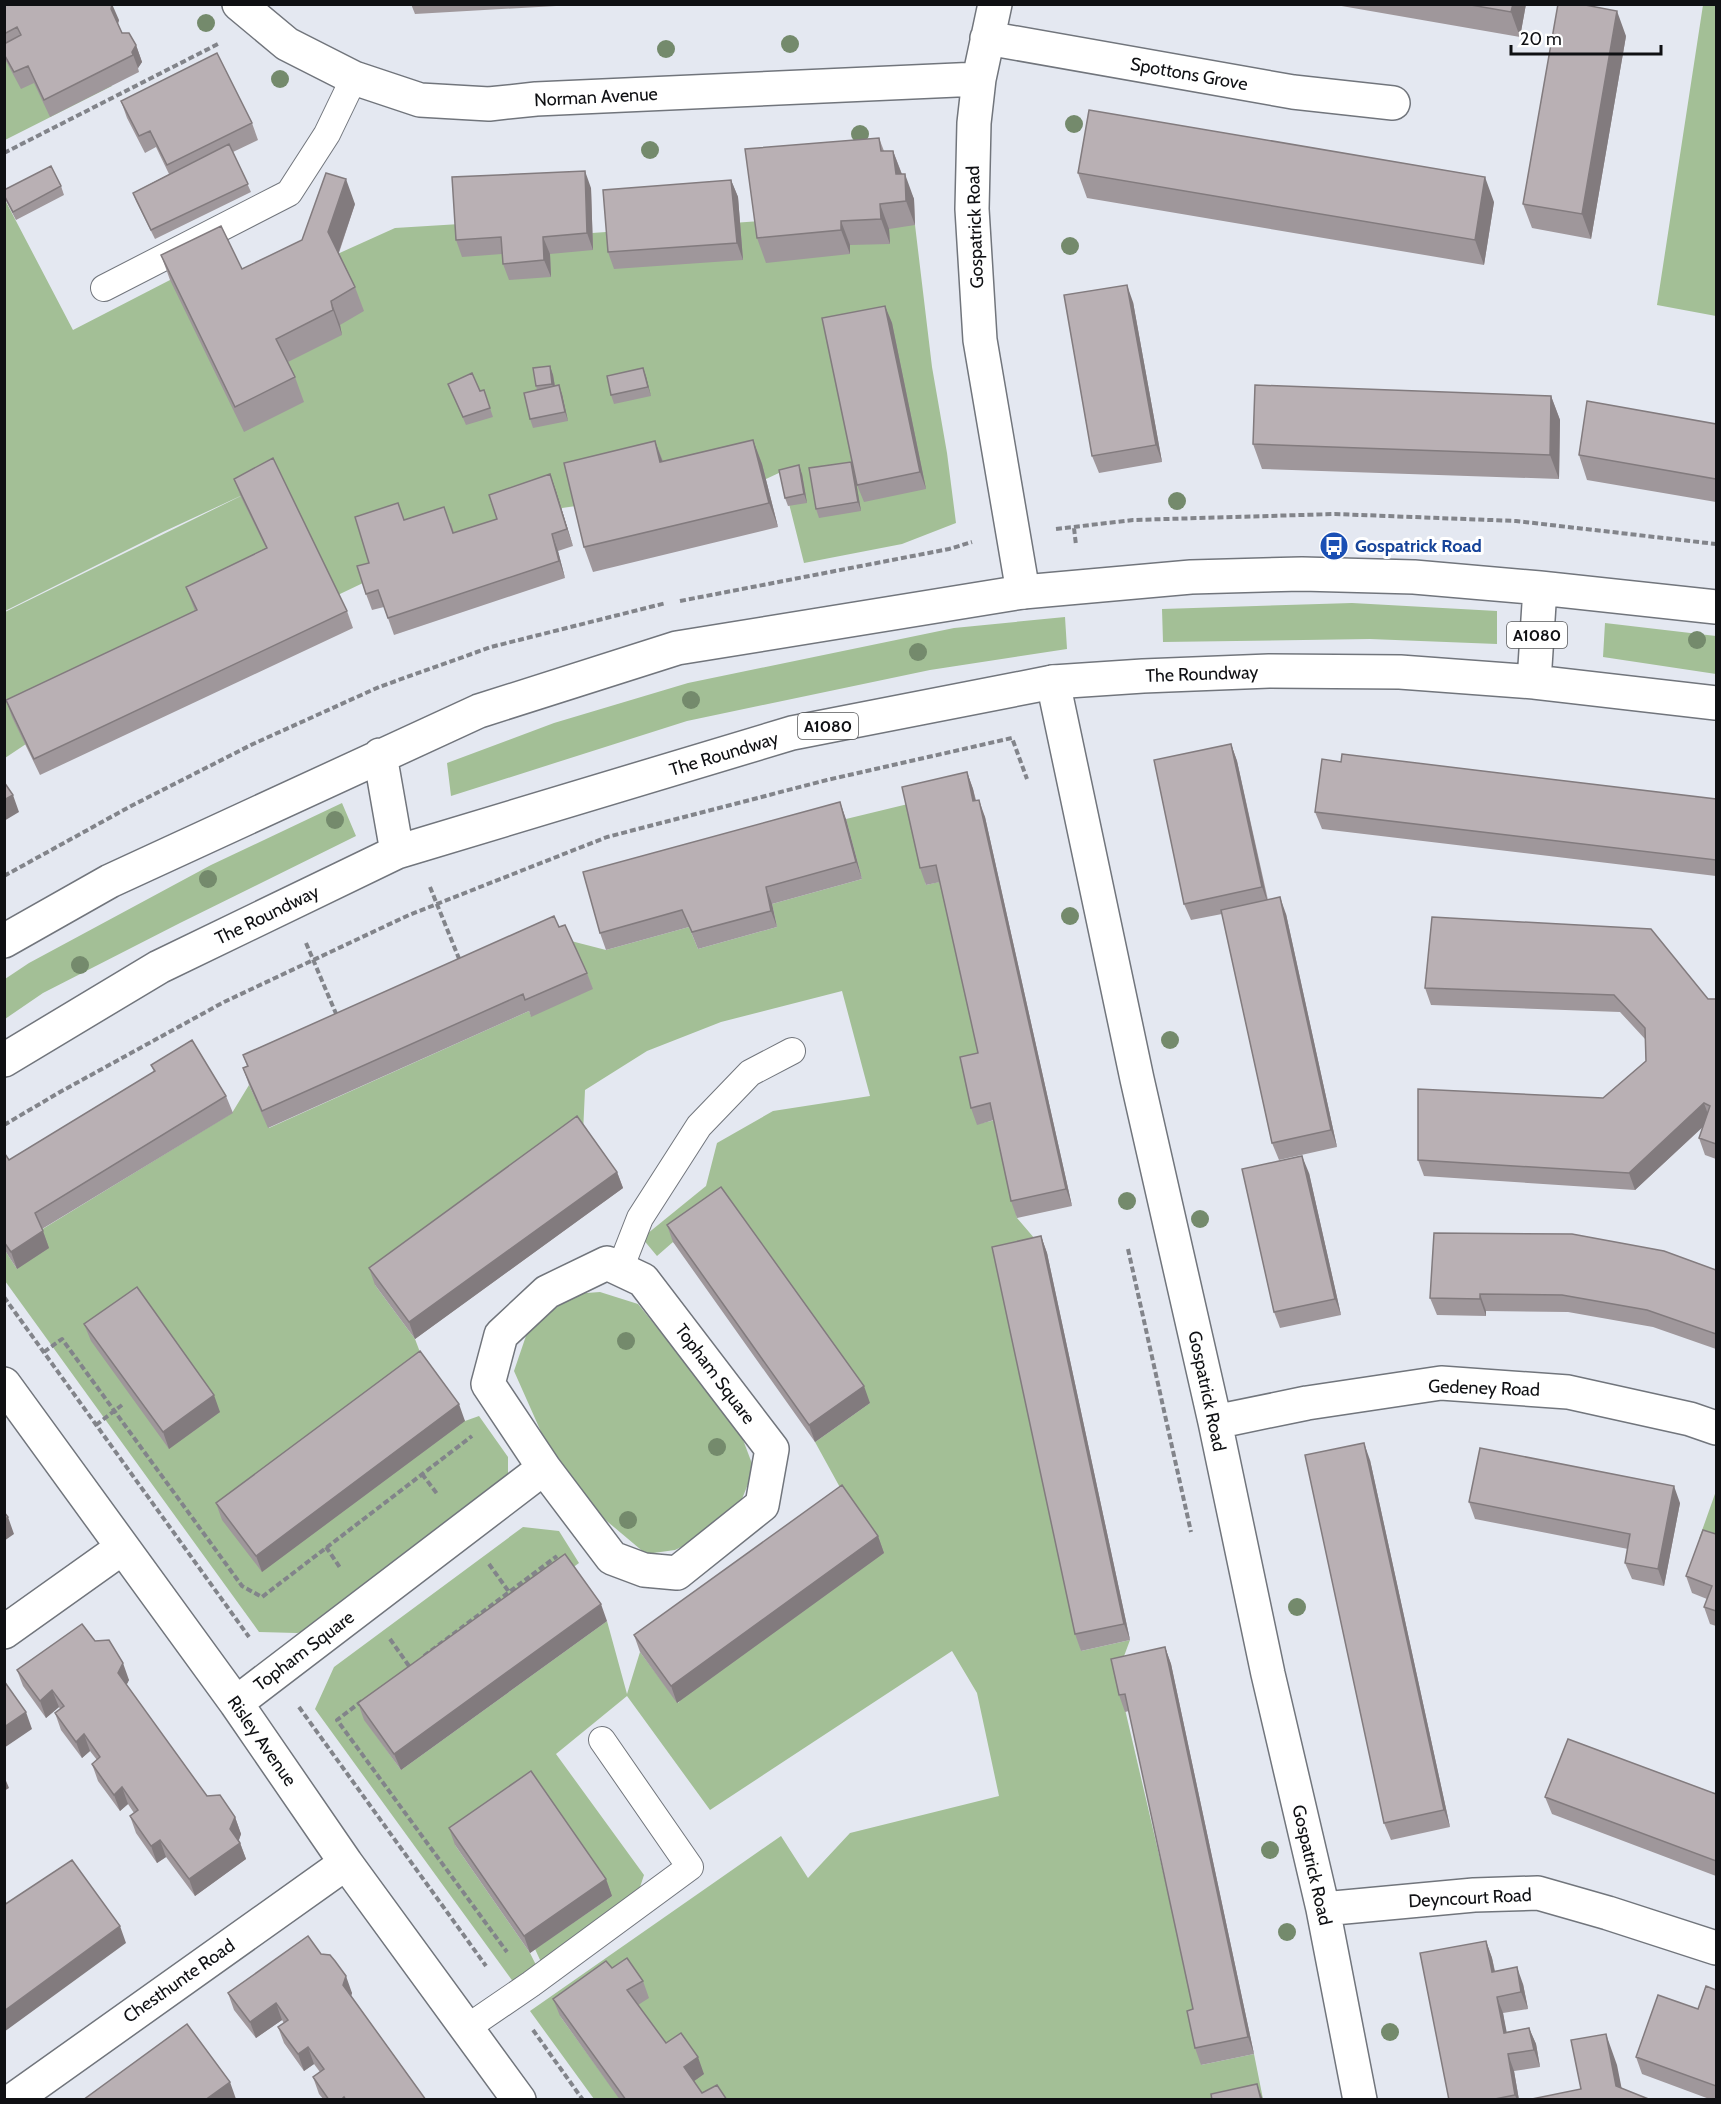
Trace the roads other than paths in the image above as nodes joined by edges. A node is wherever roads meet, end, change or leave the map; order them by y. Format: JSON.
{"nodes":[{"id":1,"x":995,"y":4,"type":"edge"},
{"id":2,"x":250,"y":14,"type":"edge"},
{"id":3,"x":987,"y":38,"type":"junction"},
{"id":4,"x":354,"y":78,"type":"junction"},
{"id":5,"x":979,"y":79,"type":"junction"},
{"id":6,"x":1393,"y":104,"type":"dead end"},
{"id":7,"x":104,"y":288,"type":"dead end"},
{"id":8,"x":1540,"y":588,"type":"junction"},
{"id":9,"x":1023,"y":592,"type":"junction"},
{"id":10,"x":1716,"y":607,"type":"edge"},
{"id":11,"x":1053,"y":682,"type":"junction"},
{"id":12,"x":1534,"y":682,"type":"junction"},
{"id":13,"x":1716,"y":703,"type":"edge"},
{"id":14,"x":380,"y":755,"type":"junction"},
{"id":15,"x":406,"y":850,"type":"junction"},
{"id":16,"x":4,"y":941,"type":"edge"},
{"id":17,"x":792,"y":1051,"type":"dead end"},
{"id":18,"x":4,"y":1060,"type":"edge"},
{"id":19,"x":620,"y":1269,"type":"junction"},
{"id":20,"x":4,"y":1384,"type":"edge"},
{"id":21,"x":1215,"y":1422,"type":"junction"},
{"id":22,"x":1716,"y":1428,"type":"edge"},
{"id":23,"x":544,"y":1468,"type":"junction"},
{"id":24,"x":122,"y":1548,"type":"junction"},
{"id":25,"x":4,"y":1632,"type":"edge"},
{"id":26,"x":236,"y":1703,"type":"junction"},
{"id":27,"x":602,"y":1740,"type":"dead end"},
{"id":28,"x":346,"y":1863,"type":"junction"},
{"id":29,"x":1323,"y":1909,"type":"junction"},
{"id":30,"x":1716,"y":1948,"type":"edge"},
{"id":31,"x":468,"y":2027,"type":"junction"},
{"id":32,"x":13,"y":2100,"type":"edge"},
{"id":33,"x":519,"y":2100,"type":"edge"},
{"id":34,"x":1360,"y":2100,"type":"edge"}],
"edges":[{"from":1,"to":3,"type":"street","name":"Gospatrick Road"},
{"from":2,"to":4,"type":"street","name":"Norman Avenue"},
{"from":3,"to":5,"type":"street","name":"Gospatrick Road"},
{"from":3,"to":6,"type":"street","name":"Spottons Grove"},
{"from":4,"to":5,"type":"street","name":"Norman Avenue"},
{"from":4,"to":7,"type":"lane"},
{"from":5,"to":9,"type":"street","name":"Gospatrick Road"},
{"from":8,"to":9,"type":"street"},
{"from":8,"to":10,"type":"street"},
{"from":8,"to":12,"type":"street","number":"A1080"},
{"from":9,"to":14,"type":"street"},
{"from":11,"to":12,"type":"street","name":"The Roundway","number":"A1080"},
{"from":11,"to":15,"type":"street","name":"The Roundway","number":"A1080"},
{"from":11,"to":21,"type":"street","name":"Gospatrick Road"},
{"from":12,"to":13,"type":"street","name":"The Roundway","number":"A1080"},
{"from":14,"to":15,"type":"street"},
{"from":14,"to":16,"type":"street"},
{"from":15,"to":18,"type":"street","name":"The Roundway","number":"A1080"},
{"from":17,"to":19,"type":"lane"},
{"from":19,"to":23,"type":"street","name":"Topham Square"},
{"from":19,"to":23,"type":"street","name":"Topham Square"},
{"from":20,"to":24,"type":"street","name":"Risley Avenue"},
{"from":21,"to":22,"type":"street","name":"Gedeney Road"},
{"from":21,"to":29,"type":"street","name":"Gospatrick Road"},
{"from":23,"to":26,"type":"street","name":"Topham Square"},
{"from":24,"to":25,"type":"street"},
{"from":24,"to":26,"type":"street","name":"Risley Avenue"},
{"from":26,"to":28,"type":"street","name":"Risley Avenue"},
{"from":27,"to":31,"type":"lane"},
{"from":28,"to":31,"type":"street","name":"Risley Avenue"},
{"from":28,"to":32,"type":"street","name":"Chesthunte Road"},
{"from":29,"to":30,"type":"street","name":"Deyncourt Road"},
{"from":29,"to":34,"type":"street","name":"Gospatrick Road"},
{"from":31,"to":33,"type":"street","name":"Risley Avenue"}]}
